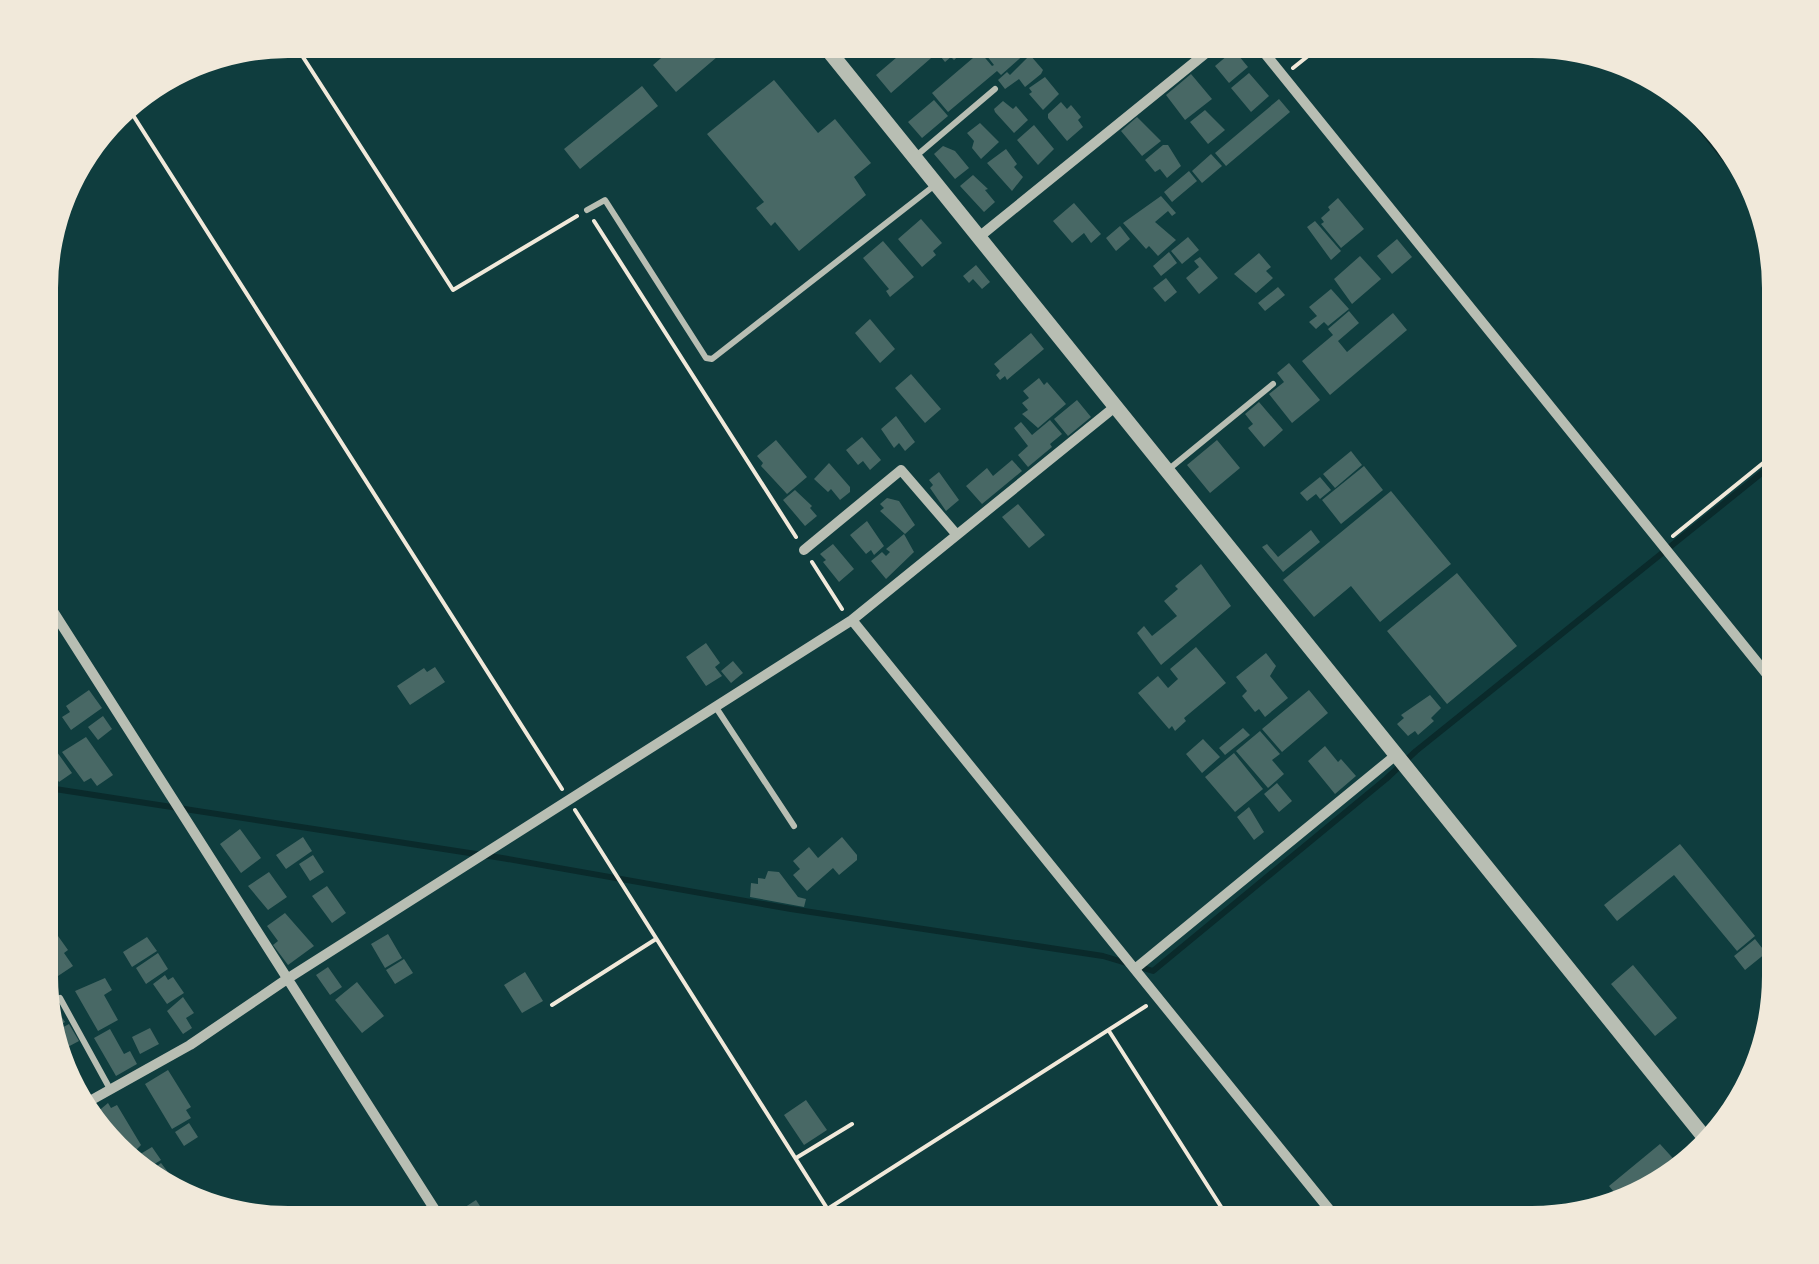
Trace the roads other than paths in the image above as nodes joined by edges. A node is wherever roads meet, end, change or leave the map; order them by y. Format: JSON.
{"nodes":[{"id":1,"x":835,"y":58,"type":"edge"},
{"id":2,"x":1200,"y":58,"type":"edge"},
{"id":3,"x":1268,"y":58,"type":"edge"},
{"id":4,"x":995,"y":89,"type":"dead end"},
{"id":5,"x":915,"y":157,"type":"junction"},
{"id":6,"x":936,"y":184,"type":"junction"},
{"id":7,"x":586,"y":210,"type":"road end"},
{"id":8,"x":980,"y":237,"type":"junction"},
{"id":9,"x":1273,"y":384,"type":"dead end"},
{"id":10,"x":1116,"y":406,"type":"junction"},
{"id":11,"x":1168,"y":470,"type":"junction"},
{"id":12,"x":957,"y":535,"type":"junction"},
{"id":13,"x":804,"y":550,"type":"road end"},
{"id":14,"x":58,"y":619,"type":"edge"},
{"id":15,"x":852,"y":620,"type":"junction"},
{"id":16,"x":1761,"y":667,"type":"edge"},
{"id":17,"x":715,"y":706,"type":"junction"},
{"id":18,"x":1396,"y":755,"type":"junction"},
{"id":19,"x":794,"y":826,"type":"dead end"},
{"id":20,"x":1136,"y":968,"type":"junction"},
{"id":21,"x":287,"y":979,"type":"junction"},
{"id":22,"x":60,"y":998,"type":"dead end"},
{"id":23,"x":110,"y":1090,"type":"junction"},
{"id":24,"x":93,"y":1099,"type":"edge"},
{"id":25,"x":1701,"y":1132,"type":"edge"},
{"id":26,"x":432,"y":1206,"type":"edge"},
{"id":27,"x":1326,"y":1206,"type":"edge"}],
"edges":[{"from":1,"to":5,"type":"street"},
{"from":2,"to":8,"type":"street"},
{"from":3,"to":16,"type":"street"},
{"from":4,"to":5,"type":"lane"},
{"from":5,"to":6,"type":"street"},
{"from":6,"to":7,"type":"lane"},
{"from":6,"to":8,"type":"street"},
{"from":8,"to":10,"type":"street"},
{"from":9,"to":11,"type":"lane"},
{"from":10,"to":11,"type":"street"},
{"from":10,"to":12,"type":"street"},
{"from":11,"to":18,"type":"street"},
{"from":12,"to":13,"type":"street"},
{"from":12,"to":15,"type":"street"},
{"from":14,"to":21,"type":"street"},
{"from":15,"to":17,"type":"street"},
{"from":15,"to":20,"type":"street"},
{"from":17,"to":19,"type":"lane"},
{"from":17,"to":21,"type":"street"},
{"from":18,"to":20,"type":"street"},
{"from":18,"to":25,"type":"street"},
{"from":20,"to":27,"type":"street"},
{"from":21,"to":23,"type":"street"},
{"from":21,"to":26,"type":"street"},
{"from":22,"to":23,"type":"lane"},
{"from":23,"to":24,"type":"street"}]}
